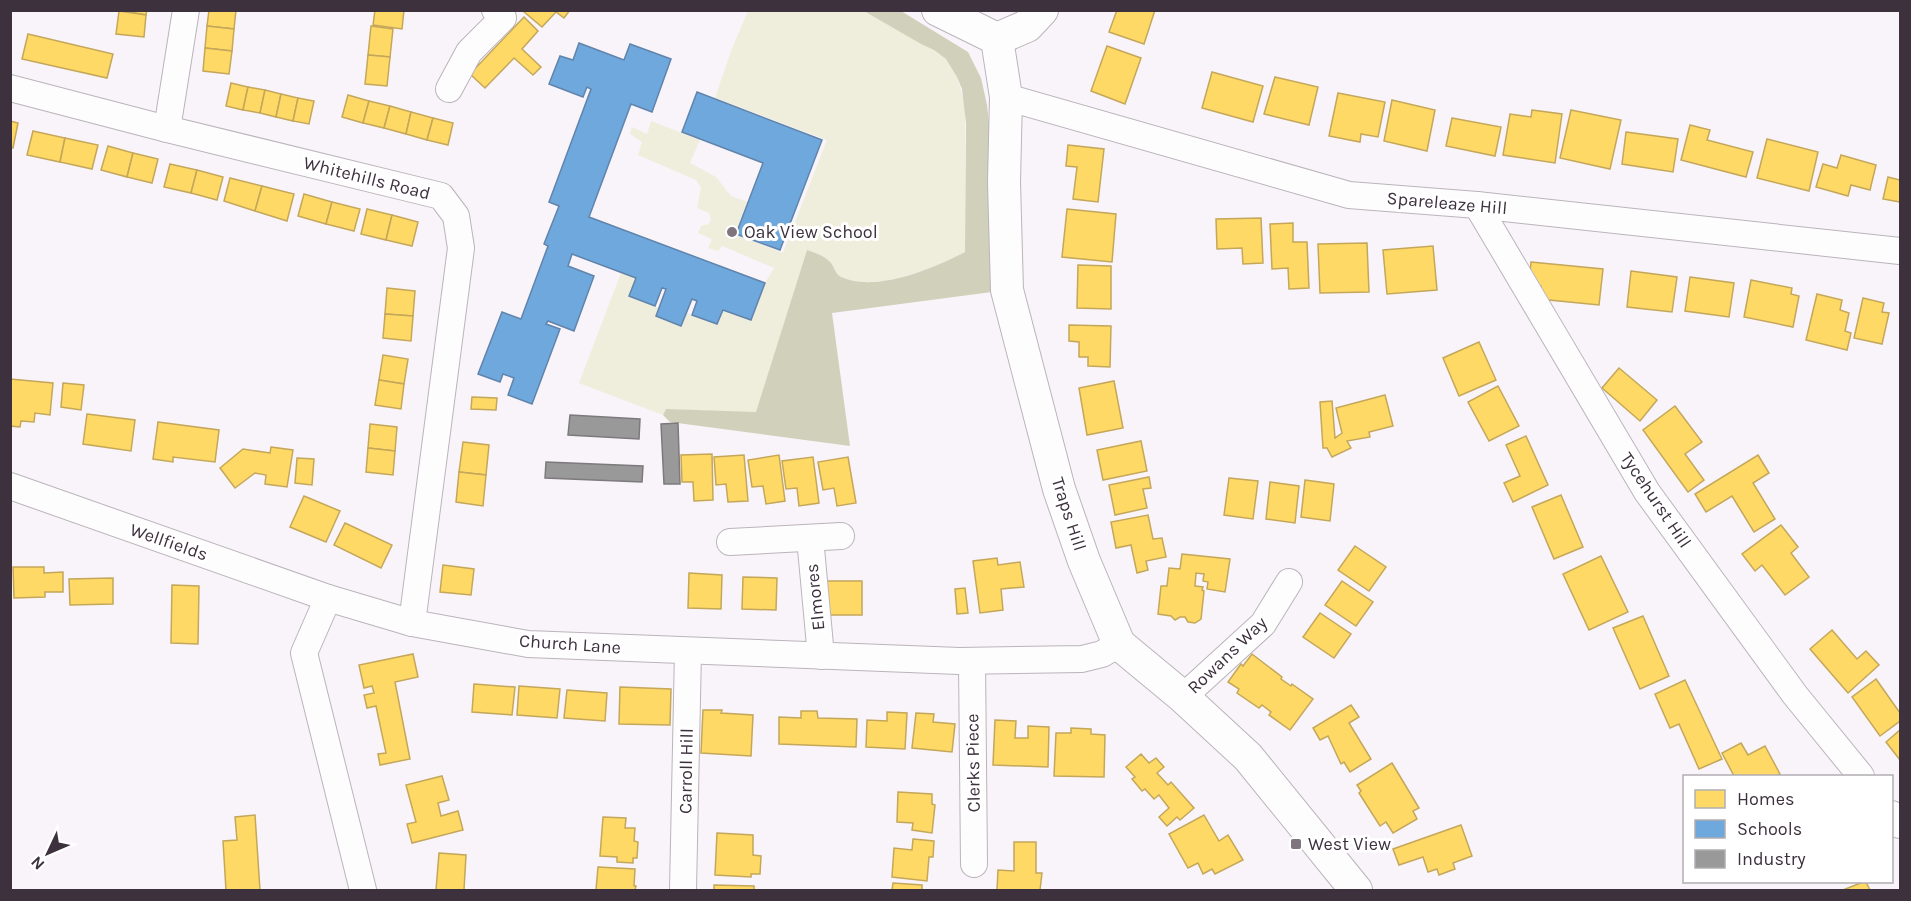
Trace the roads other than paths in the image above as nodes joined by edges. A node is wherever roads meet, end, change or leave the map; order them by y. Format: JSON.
{"nodes":[{"id":1,"x":186,"y":10,"type":"edge"},
{"id":2,"x":938,"y":10,"type":"edge"},
{"id":3,"x":1042,"y":10,"type":"edge"},
{"id":4,"x":503,"y":13,"type":"edge"},
{"id":5,"x":997,"y":39,"type":"junction"},
{"id":6,"x":10,"y":88,"type":"edge"},
{"id":7,"x":449,"y":88,"type":"dead end"},
{"id":8,"x":1006,"y":97,"type":"junction"},
{"id":9,"x":167,"y":129,"type":"junction"},
{"id":10,"x":1477,"y":205,"type":"junction"},
{"id":11,"x":1900,"y":251,"type":"edge"},
{"id":12,"x":10,"y":486,"type":"edge"},
{"id":13,"x":841,"y":536,"type":"dead end"},
{"id":14,"x":810,"y":538,"type":"junction"},
{"id":15,"x":730,"y":542,"type":"dead end"},
{"id":16,"x":1289,"y":582,"type":"dead end"},
{"id":17,"x":328,"y":598,"type":"junction"},
{"id":18,"x":412,"y":622,"type":"junction"},
{"id":19,"x":1119,"y":644,"type":"junction"},
{"id":20,"x":688,"y":651,"type":"junction"},
{"id":21,"x":821,"y":656,"type":"junction"},
{"id":22,"x":972,"y":661,"type":"junction"},
{"id":23,"x":1183,"y":697,"type":"junction"},
{"id":24,"x":1859,"y":775,"type":"edge"},
{"id":25,"x":974,"y":864,"type":"dead end"},
{"id":26,"x":363,"y":891,"type":"edge"},
{"id":27,"x":683,"y":891,"type":"edge"},
{"id":28,"x":1356,"y":891,"type":"edge"}],
"edges":[{"from":1,"to":9,"type":"street"},
{"from":2,"to":5,"type":"street"},
{"from":3,"to":5,"type":"street"},
{"from":4,"to":7,"type":"street"},
{"from":5,"to":8,"type":"street","name":"Traps Hill"},
{"from":6,"to":9,"type":"street","name":"Whitehills Road"},
{"from":8,"to":10,"type":"street","name":"Spareleaze Hill"},
{"from":8,"to":19,"type":"street","name":"Traps Hill"},
{"from":9,"to":18,"type":"street","name":"Whitehills Road"},
{"from":10,"to":11,"type":"street","name":"Spareleaze Hill"},
{"from":10,"to":24,"type":"street","name":"Tycehurst Hill"},
{"from":12,"to":17,"type":"street","name":"Wellfields"},
{"from":13,"to":14,"type":"street","name":"Elmores"},
{"from":14,"to":15,"type":"street","name":"Elmores"},
{"from":14,"to":21,"type":"street","name":"Elmores"},
{"from":16,"to":23,"type":"street","name":"Rowans Way"},
{"from":17,"to":18,"type":"street","name":"Church Lane"},
{"from":17,"to":26,"type":"street"},
{"from":18,"to":20,"type":"street","name":"Church Lane"},
{"from":19,"to":22,"type":"street","name":"Church Lane"},
{"from":19,"to":23,"type":"street","name":"Traps Hill"},
{"from":20,"to":21,"type":"street","name":"Church Lane"},
{"from":20,"to":27,"type":"street","name":"Carroll Hill"},
{"from":21,"to":22,"type":"street","name":"Church Lane"},
{"from":22,"to":25,"type":"street","name":"Clerks Piece"},
{"from":23,"to":28,"type":"street","name":"Traps Hill"}]}
